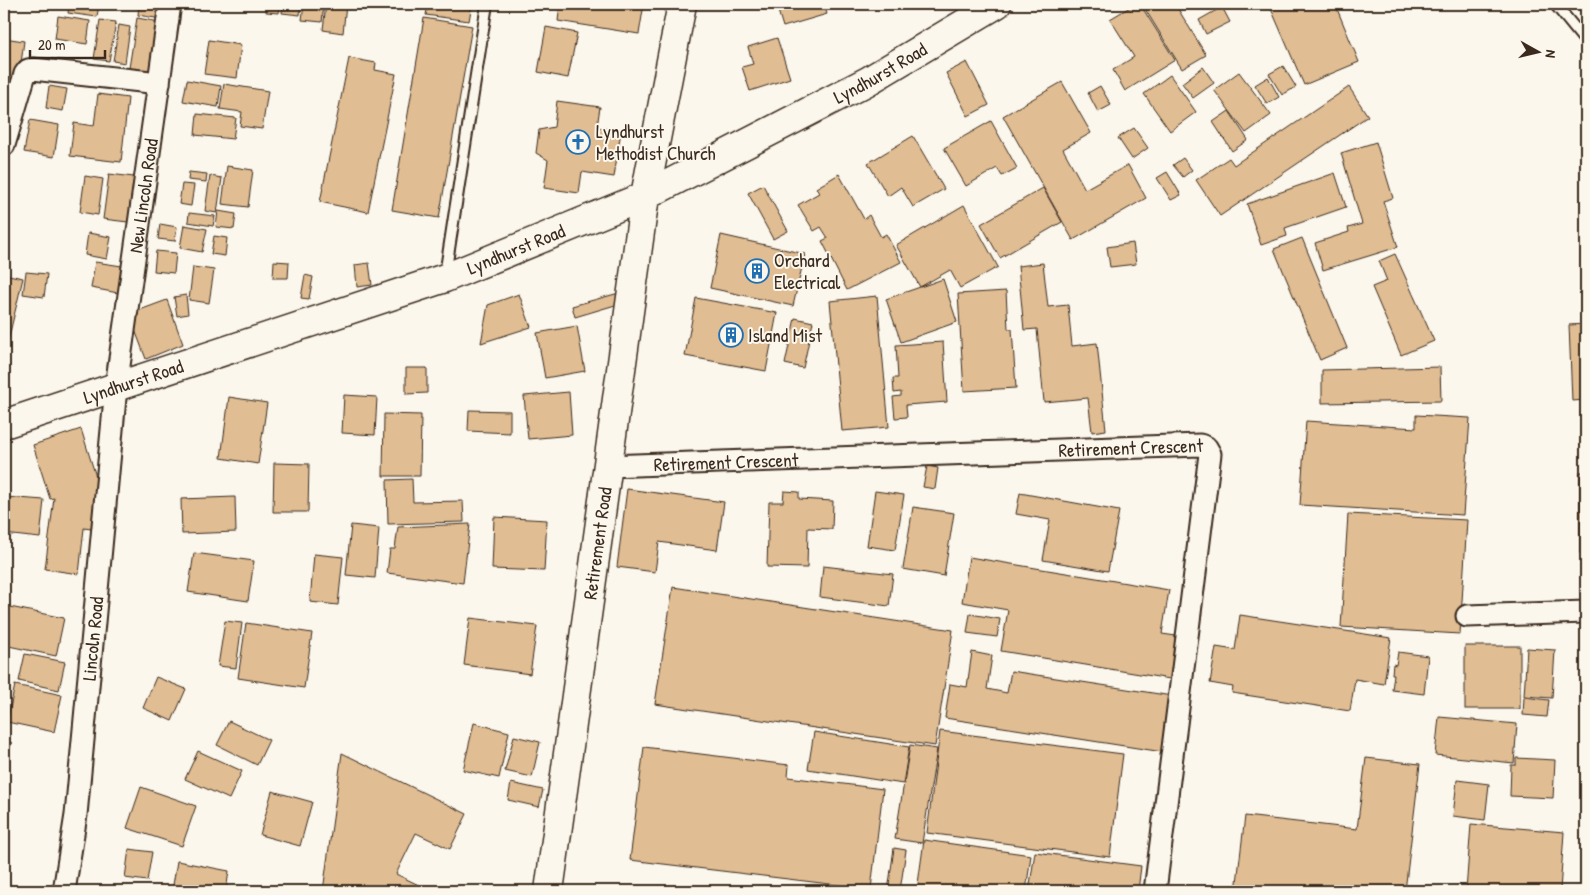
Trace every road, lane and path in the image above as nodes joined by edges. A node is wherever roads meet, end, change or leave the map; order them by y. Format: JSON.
{"nodes":[{"id":1,"x":170,"y":4,"type":"edge"},
{"id":2,"x":487,"y":4,"type":"edge"},
{"id":3,"x":682,"y":4,"type":"edge"},
{"id":4,"x":997,"y":4,"type":"edge"},
{"id":5,"x":1555,"y":4,"type":"edge"},
{"id":6,"x":1586,"y":42,"type":"edge"},
{"id":7,"x":159,"y":82,"type":"junction"},
{"id":8,"x":4,"y":145,"type":"edge"},
{"id":9,"x":644,"y":196,"type":"junction"},
{"id":10,"x":445,"y":278,"type":"junction"},
{"id":11,"x":116,"y":387,"type":"junction"},
{"id":12,"x":4,"y":424,"type":"edge"},
{"id":13,"x":607,"y":466,"type":"junction"},
{"id":14,"x":1586,"y":612,"type":"edge"},
{"id":15,"x":1467,"y":616,"type":"dead end"},
{"id":16,"x":64,"y":891,"type":"edge"},
{"id":17,"x":549,"y":891,"type":"edge"},
{"id":18,"x":1155,"y":891,"type":"edge"}],
"edges":[{"from":1,"to":7,"type":"street","name":"New Lincoln Road"},
{"from":2,"to":10,"type":"lane"},
{"from":3,"to":9,"type":"main road","name":"Retirement Road"},
{"from":4,"to":9,"type":"main road","name":"Lyndhurst Road"},
{"from":5,"to":6,"type":"lane"},
{"from":7,"to":8,"type":"street"},
{"from":7,"to":11,"type":"street","name":"New Lincoln Road"},
{"from":9,"to":10,"type":"main road","name":"Lyndhurst Road"},
{"from":9,"to":13,"type":"main road","name":"Retirement Road"},
{"from":10,"to":11,"type":"main road","name":"Lyndhurst Road"},
{"from":11,"to":12,"type":"main road","name":"Lyndhurst Road"},
{"from":11,"to":16,"type":"street","name":"Lincoln Road"},
{"from":13,"to":17,"type":"main road","name":"Retirement Road"},
{"from":13,"to":18,"type":"street","name":"Retirement Crescent"},
{"from":14,"to":15,"type":"street"}]}
